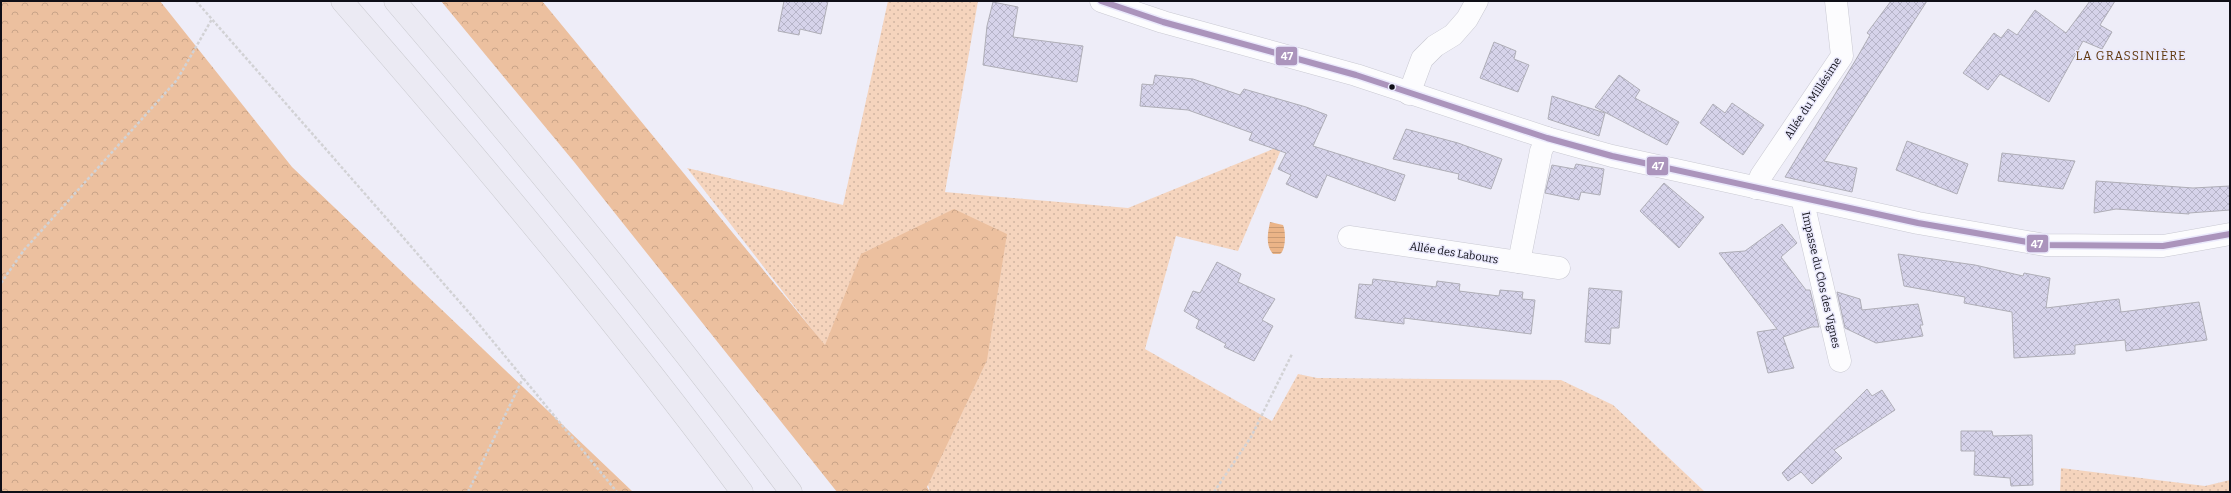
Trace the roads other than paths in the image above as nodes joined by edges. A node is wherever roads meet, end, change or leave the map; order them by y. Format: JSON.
{"nodes":[{"id":1,"x":342,"y":1,"type":"edge"},
{"id":2,"x":395,"y":1,"type":"edge"},
{"id":3,"x":1477,"y":1,"type":"edge"},
{"id":4,"x":1836,"y":1,"type":"edge"},
{"id":5,"x":1112,"y":3,"type":"edge"},
{"id":6,"x":1409,"y":94,"type":"junction"},
{"id":7,"x":1546,"y":138,"type":"junction"},
{"id":8,"x":1756,"y":188,"type":"junction"},
{"id":9,"x":1802,"y":198,"type":"junction"},
{"id":10,"x":2230,"y":234,"type":"edge"},
{"id":11,"x":1349,"y":237,"type":"dead end"},
{"id":12,"x":1519,"y":262,"type":"junction"},
{"id":13,"x":1559,"y":268,"type":"dead end"},
{"id":14,"x":1840,"y":361,"type":"dead end"},
{"id":15,"x":742,"y":492,"type":"edge"},
{"id":16,"x":791,"y":492,"type":"edge"}],
"edges":[{"from":1,"to":15,"type":"highway"},
{"from":2,"to":16,"type":"highway"},
{"from":3,"to":6,"type":"street"},
{"from":4,"to":8,"type":"street","name":"Allée du Millésime"},
{"from":5,"to":6,"type":"street"},
{"from":6,"to":7,"type":"street"},
{"from":7,"to":8,"type":"street"},
{"from":7,"to":12,"type":"street"},
{"from":8,"to":9,"type":"street"},
{"from":9,"to":10,"type":"street"},
{"from":9,"to":14,"type":"street","name":"Impasse du Clos des Vignes"},
{"from":11,"to":12,"type":"street","name":"Allée des Labours"},
{"from":12,"to":13,"type":"street","name":"Allée des Labours"}]}
